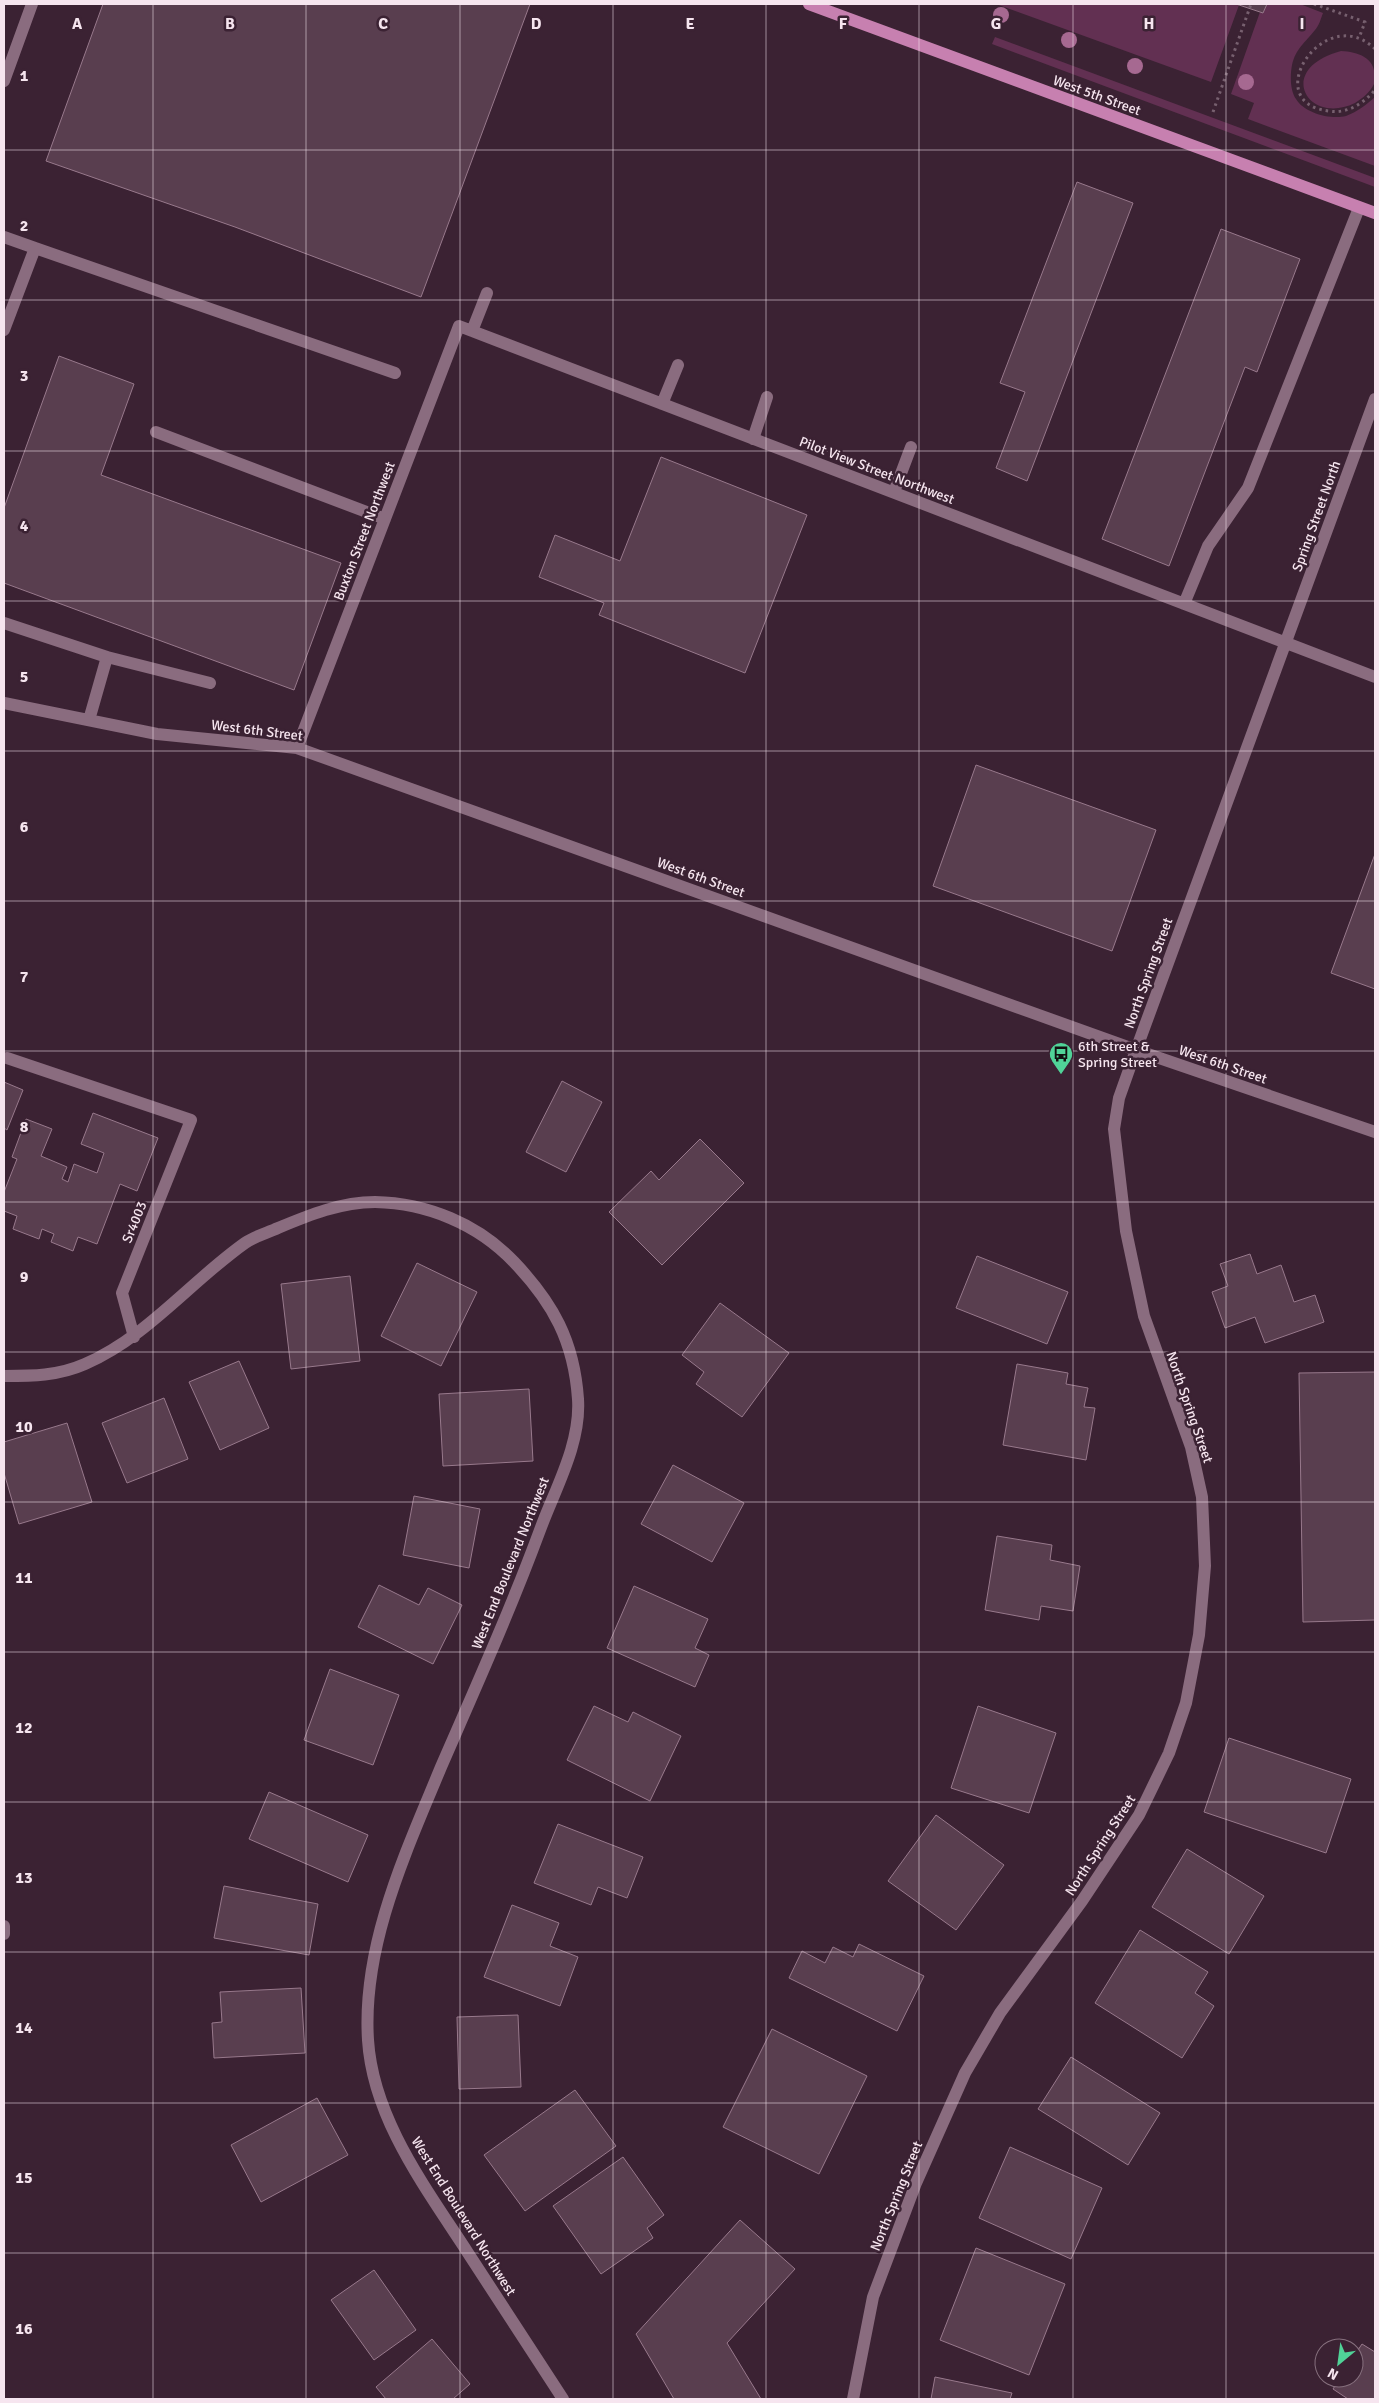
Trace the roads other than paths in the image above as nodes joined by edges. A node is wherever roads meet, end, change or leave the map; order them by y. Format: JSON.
{"nodes":[{"id":1,"x":32,"y":4,"type":"edge"},
{"id":2,"x":809,"y":4,"type":"edge"},
{"id":3,"x":4,"y":81,"type":"edge"},
{"id":4,"x":1360,"y":208,"type":"junction"},
{"id":5,"x":1375,"y":213,"type":"edge"},
{"id":6,"x":4,"y":237,"type":"edge"},
{"id":7,"x":35,"y":248,"type":"junction"},
{"id":8,"x":487,"y":293,"type":"dead end"},
{"id":9,"x":459,"y":326,"type":"joint"},
{"id":10,"x":4,"y":330,"type":"edge"},
{"id":11,"x":472,"y":331,"type":"junction"},
{"id":12,"x":678,"y":365,"type":"dead end"},
{"id":13,"x":395,"y":373,"type":"dead end"},
{"id":14,"x":767,"y":397,"type":"dead end"},
{"id":15,"x":1375,"y":399,"type":"edge"},
{"id":16,"x":662,"y":404,"type":"junction"},
{"id":17,"x":156,"y":432,"type":"dead end"},
{"id":18,"x":753,"y":439,"type":"junction"},
{"id":19,"x":912,"y":447,"type":"dead end"},
{"id":20,"x":894,"y":492,"type":"junction"},
{"id":21,"x":385,"y":519,"type":"junction"},
{"id":22,"x":1184,"y":604,"type":"junction"},
{"id":23,"x":4,"y":623,"type":"edge"},
{"id":24,"x":1285,"y":643,"type":"junction"},
{"id":25,"x":107,"y":657,"type":"junction"},
{"id":26,"x":1375,"y":677,"type":"edge"},
{"id":27,"x":210,"y":683,"type":"dead end"},
{"id":28,"x":4,"y":703,"type":"edge"},
{"id":29,"x":89,"y":720,"type":"junction"},
{"id":30,"x":298,"y":748,"type":"junction"},
{"id":31,"x":1136,"y":1050,"type":"junction"},
{"id":32,"x":7,"y":1058,"type":"dead end"},
{"id":33,"x":1375,"y":1132,"type":"edge"},
{"id":34,"x":134,"y":1337,"type":"junction"},
{"id":35,"x":4,"y":1376,"type":"edge"},
{"id":36,"x":4,"y":1926,"type":"edge"},
{"id":37,"x":4,"y":1934,"type":"edge"},
{"id":38,"x":563,"y":2399,"type":"edge"},
{"id":39,"x":853,"y":2399,"type":"edge"}],
"edges":[{"from":1,"to":3,"type":"street"},
{"from":2,"to":4,"type":"main road","name":"West 5th Street"},
{"from":4,"to":5,"type":"main road","name":"West 5th Street"},
{"from":4,"to":22,"type":"street"},
{"from":6,"to":7,"type":"street"},
{"from":7,"to":10,"type":"street"},
{"from":7,"to":13,"type":"street"},
{"from":8,"to":11,"type":"street"},
{"from":9,"to":11,"type":"street","name":"Pilot View Street Northwest"},
{"from":9,"to":21,"type":"street","name":"Buxton Street Northwest"},
{"from":11,"to":16,"type":"street","name":"Pilot View Street Northwest"},
{"from":12,"to":16,"type":"street"},
{"from":14,"to":18,"type":"street"},
{"from":15,"to":24,"type":"street","name":"Spring Street North"},
{"from":16,"to":18,"type":"street","name":"Pilot View Street Northwest"},
{"from":17,"to":21,"type":"street"},
{"from":18,"to":20,"type":"street","name":"Pilot View Street Northwest"},
{"from":19,"to":20,"type":"street"},
{"from":20,"to":22,"type":"street","name":"Pilot View Street Northwest"},
{"from":21,"to":30,"type":"street","name":"Buxton Street Northwest"},
{"from":22,"to":24,"type":"street","name":"Pilot View Street Northwest"},
{"from":23,"to":25,"type":"street"},
{"from":24,"to":26,"type":"street","name":"Pilot View Street Northwest"},
{"from":24,"to":31,"type":"street","name":"North Spring Street"},
{"from":25,"to":27,"type":"street"},
{"from":25,"to":29,"type":"street"},
{"from":28,"to":29,"type":"street","name":"West 6th Street"},
{"from":29,"to":30,"type":"street","name":"West 6th Street"},
{"from":30,"to":31,"type":"street","name":"West 6th Street"},
{"from":31,"to":33,"type":"street","name":"West 6th Street"},
{"from":31,"to":39,"type":"street","name":"North Spring Street"},
{"from":32,"to":34,"type":"street","name":"Sr4003"},
{"from":34,"to":35,"type":"street","name":"West End Boulevard Northwest"},
{"from":34,"to":38,"type":"street","name":"West End Boulevard Northwest"},
{"from":36,"to":37,"type":"street"}]}
